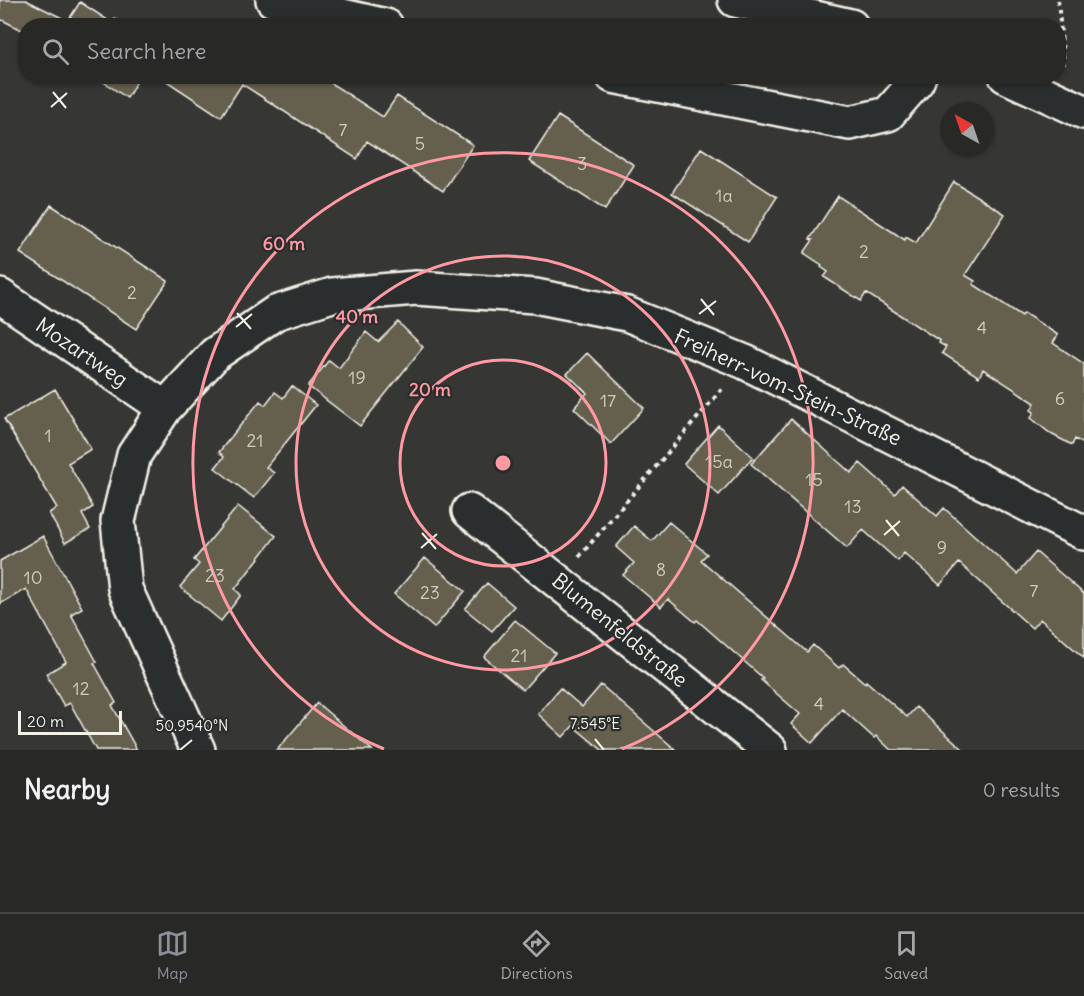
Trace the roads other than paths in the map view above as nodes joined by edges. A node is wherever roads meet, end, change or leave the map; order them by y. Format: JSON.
{"nodes":[{"id":1,"x":273,"y":0,"type":"edge"},
{"id":2,"x":735,"y":0,"type":"edge"},
{"id":3,"x":351,"y":18,"type":"edge"},
{"id":4,"x":815,"y":18,"type":"edge"},
{"id":5,"x":654,"y":84,"type":"edge"},
{"id":6,"x":914,"y":84,"type":"edge"},
{"id":7,"x":1023,"y":84,"type":"edge"},
{"id":8,"x":1070,"y":106,"type":"edge"},
{"id":9,"x":0,"y":296,"type":"edge"},
{"id":10,"x":165,"y":408,"type":"junction"},
{"id":11,"x":469,"y":511,"type":"dead end"},
{"id":12,"x":1084,"y":533,"type":"edge"},
{"id":13,"x":198,"y":750,"type":"edge"},
{"id":14,"x":770,"y":750,"type":"edge"}],
"edges":[{"from":1,"to":3,"type":"street"},
{"from":2,"to":4,"type":"street"},
{"from":5,"to":6,"type":"street"},
{"from":7,"to":8,"type":"street"},
{"from":9,"to":10,"type":"street","name":"Mozartweg"},
{"from":10,"to":12,"type":"street","name":"Freiherr-vom-Stein-Straße"},
{"from":10,"to":13,"type":"street","name":"Freiherr-vom-Stein-Straße"},
{"from":11,"to":14,"type":"street","name":"Blumenfeldstraße"}]}
